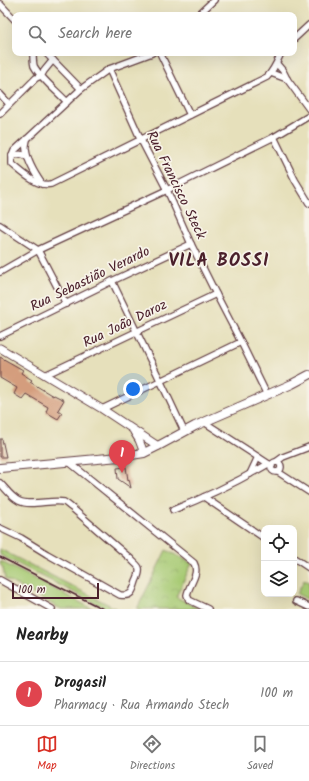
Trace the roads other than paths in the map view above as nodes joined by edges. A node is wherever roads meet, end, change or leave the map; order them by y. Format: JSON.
{"nodes":[{"id":1,"x":214,"y":0,"type":"edge"},
{"id":2,"x":0,"y":4,"type":"edge"},
{"id":3,"x":201,"y":12,"type":"edge"},
{"id":4,"x":12,"y":17,"type":"edge"},
{"id":5,"x":309,"y":25,"type":"edge"},
{"id":6,"x":297,"y":36,"type":"edge"},
{"id":7,"x":33,"y":56,"type":"edge"},
{"id":8,"x":49,"y":56,"type":"edge"},
{"id":9,"x":144,"y":56,"type":"edge"},
{"id":10,"x":161,"y":56,"type":"edge"},
{"id":11,"x":280,"y":56,"type":"edge"},
{"id":12,"x":53,"y":60,"type":"junction"},
{"id":13,"x":277,"y":64,"type":"junction"},
{"id":14,"x":109,"y":69,"type":"junction"},
{"id":15,"x":271,"y":73,"type":"junction"},
{"id":16,"x":41,"y":76,"type":"junction"},
{"id":17,"x":287,"y":79,"type":"junction"},
{"id":18,"x":81,"y":89,"type":"junction"},
{"id":19,"x":0,"y":94,"type":"edge"},
{"id":20,"x":67,"y":102,"type":"junction"},
{"id":21,"x":9,"y":104,"type":"junction"},
{"id":22,"x":309,"y":109,"type":"edge"},
{"id":23,"x":0,"y":114,"type":"edge"},
{"id":24,"x":190,"y":116,"type":"junction"},
{"id":25,"x":309,"y":116,"type":"edge"},
{"id":26,"x":274,"y":137,"type":"junction"},
{"id":27,"x":27,"y":139,"type":"junction"},
{"id":28,"x":142,"y":140,"type":"junction"},
{"id":29,"x":12,"y":156,"type":"junction"},
{"id":30,"x":28,"y":158,"type":"junction"},
{"id":31,"x":33,"y":168,"type":"junction"},
{"id":32,"x":25,"y":174,"type":"junction"},
{"id":33,"x":42,"y":184,"type":"junction"},
{"id":34,"x":166,"y":190,"type":"junction"},
{"id":35,"x":309,"y":203,"type":"edge"},
{"id":36,"x":0,"y":225,"type":"edge"},
{"id":37,"x":191,"y":244,"type":"junction"},
{"id":38,"x":38,"y":250,"type":"junction"},
{"id":39,"x":0,"y":272,"type":"edge"},
{"id":40,"x":112,"y":281,"type":"junction"},
{"id":41,"x":216,"y":294,"type":"junction"},
{"id":42,"x":66,"y":304,"type":"junction"},
{"id":43,"x":137,"y":332,"type":"junction"},
{"id":44,"x":0,"y":336,"type":"edge"},
{"id":45,"x":241,"y":342,"type":"junction"},
{"id":46,"x":0,"y":348,"type":"edge"},
{"id":47,"x":45,"y":375,"type":"junction"},
{"id":48,"x":309,"y":375,"type":"edge"},
{"id":49,"x":161,"y":382,"type":"junction"},
{"id":50,"x":267,"y":395,"type":"junction"},
{"id":51,"x":102,"y":409,"type":"junction"},
{"id":52,"x":204,"y":422,"type":"junction"},
{"id":53,"x":133,"y":430,"type":"junction"},
{"id":54,"x":184,"y":432,"type":"junction"},
{"id":55,"x":158,"y":446,"type":"junction"},
{"id":56,"x":309,"y":447,"type":"edge"},
{"id":57,"x":144,"y":453,"type":"junction"},
{"id":58,"x":258,"y":457,"type":"junction"},
{"id":59,"x":69,"y":462,"type":"junction"},
{"id":60,"x":275,"y":466,"type":"junction"},
{"id":61,"x":0,"y":468,"type":"edge"},
{"id":62,"x":250,"y":474,"type":"junction"},
{"id":63,"x":0,"y":483,"type":"edge"},
{"id":64,"x":309,"y":492,"type":"edge"},
{"id":65,"x":204,"y":497,"type":"junction"},
{"id":66,"x":173,"y":510,"type":"dead end"},
{"id":67,"x":0,"y":528,"type":"edge"},
{"id":68,"x":261,"y":536,"type":"edge"},
{"id":69,"x":297,"y":560,"type":"edge"},
{"id":70,"x":309,"y":568,"type":"edge"},
{"id":71,"x":0,"y":580,"type":"edge"},
{"id":72,"x":296,"y":601,"type":"dead end"},
{"id":73,"x":309,"y":607,"type":"edge"},
{"id":74,"x":52,"y":609,"type":"edge"},
{"id":75,"x":208,"y":609,"type":"edge"}],
"edges":[{"from":1,"to":3,"type":"street"},
{"from":2,"to":4,"type":"street"},
{"from":5,"to":6,"type":"street"},
{"from":7,"to":16,"type":"street"},
{"from":8,"to":12,"type":"street"},
{"from":9,"to":14,"type":"street"},
{"from":10,"to":24,"type":"street"},
{"from":11,"to":13,"type":"street"},
{"from":12,"to":16,"type":"street"},
{"from":12,"to":18,"type":"street"},
{"from":13,"to":15,"type":"street"},
{"from":13,"to":17,"type":"street"},
{"from":14,"to":18,"type":"street"},
{"from":14,"to":28,"type":"street","name":"Rua Francisco Steck"},
{"from":15,"to":17,"type":"street"},
{"from":15,"to":24,"type":"street"},
{"from":16,"to":20,"type":"street"},
{"from":16,"to":21,"type":"street"},
{"from":17,"to":22,"type":"street"},
{"from":18,"to":20,"type":"street"},
{"from":19,"to":21,"type":"street"},
{"from":20,"to":27,"type":"street"},
{"from":21,"to":23,"type":"street"},
{"from":24,"to":28,"type":"street"},
{"from":25,"to":26,"type":"street"},
{"from":26,"to":34,"type":"street"},
{"from":26,"to":35,"type":"street"},
{"from":27,"to":29,"type":"street"},
{"from":27,"to":30,"type":"street"},
{"from":28,"to":33,"type":"street"},
{"from":28,"to":34,"type":"street","name":"Rua Francisco Steck"},
{"from":29,"to":30,"type":"street"},
{"from":29,"to":32,"type":"street"},
{"from":30,"to":31,"type":"street"},
{"from":31,"to":32,"type":"street"},
{"from":31,"to":33,"type":"street"},
{"from":32,"to":33,"type":"street"},
{"from":34,"to":37,"type":"street","name":"Rua Francisco Steck"},
{"from":34,"to":38,"type":"street"},
{"from":36,"to":38,"type":"street"},
{"from":37,"to":40,"type":"street","name":"Rua Sebastião Verardo"},
{"from":37,"to":41,"type":"street","name":"Rua Francisco Steck"},
{"from":38,"to":39,"type":"street"},
{"from":38,"to":42,"type":"street"},
{"from":40,"to":42,"type":"street","name":"Rua Sebastião Verardo"},
{"from":40,"to":43,"type":"street"},
{"from":41,"to":43,"type":"street","name":"Rua João Daroz"},
{"from":41,"to":45,"type":"street","name":"Rua Francisco Steck"},
{"from":42,"to":44,"type":"street","name":"Rua Sebastião Verardo"},
{"from":43,"to":47,"type":"street","name":"Rua João Daroz"},
{"from":43,"to":49,"type":"street"},
{"from":45,"to":49,"type":"street"},
{"from":45,"to":50,"type":"street","name":"Rua Francisco Steck"},
{"from":46,"to":47,"type":"main road"},
{"from":47,"to":51,"type":"main road"},
{"from":48,"to":50,"type":"main road"},
{"from":49,"to":51,"type":"street"},
{"from":49,"to":54,"type":"street"},
{"from":50,"to":52,"type":"main road"},
{"from":51,"to":53,"type":"main road"},
{"from":52,"to":54,"type":"main road"},
{"from":52,"to":58,"type":"street"},
{"from":53,"to":55,"type":"main road"},
{"from":53,"to":57,"type":"main road"},
{"from":54,"to":55,"type":"main road"},
{"from":55,"to":57,"type":"main road"},
{"from":56,"to":60,"type":"street"},
{"from":57,"to":59,"type":"main road"},
{"from":58,"to":60,"type":"street"},
{"from":58,"to":62,"type":"street"},
{"from":59,"to":61,"type":"main road"},
{"from":59,"to":75,"type":"street"},
{"from":60,"to":62,"type":"street"},
{"from":60,"to":64,"type":"street"},
{"from":62,"to":65,"type":"street"},
{"from":63,"to":67,"type":"street"},
{"from":65,"to":66,"type":"street"},
{"from":65,"to":68,"type":"street"},
{"from":69,"to":70,"type":"street"},
{"from":71,"to":74,"type":"street"},
{"from":72,"to":73,"type":"street"}]}
